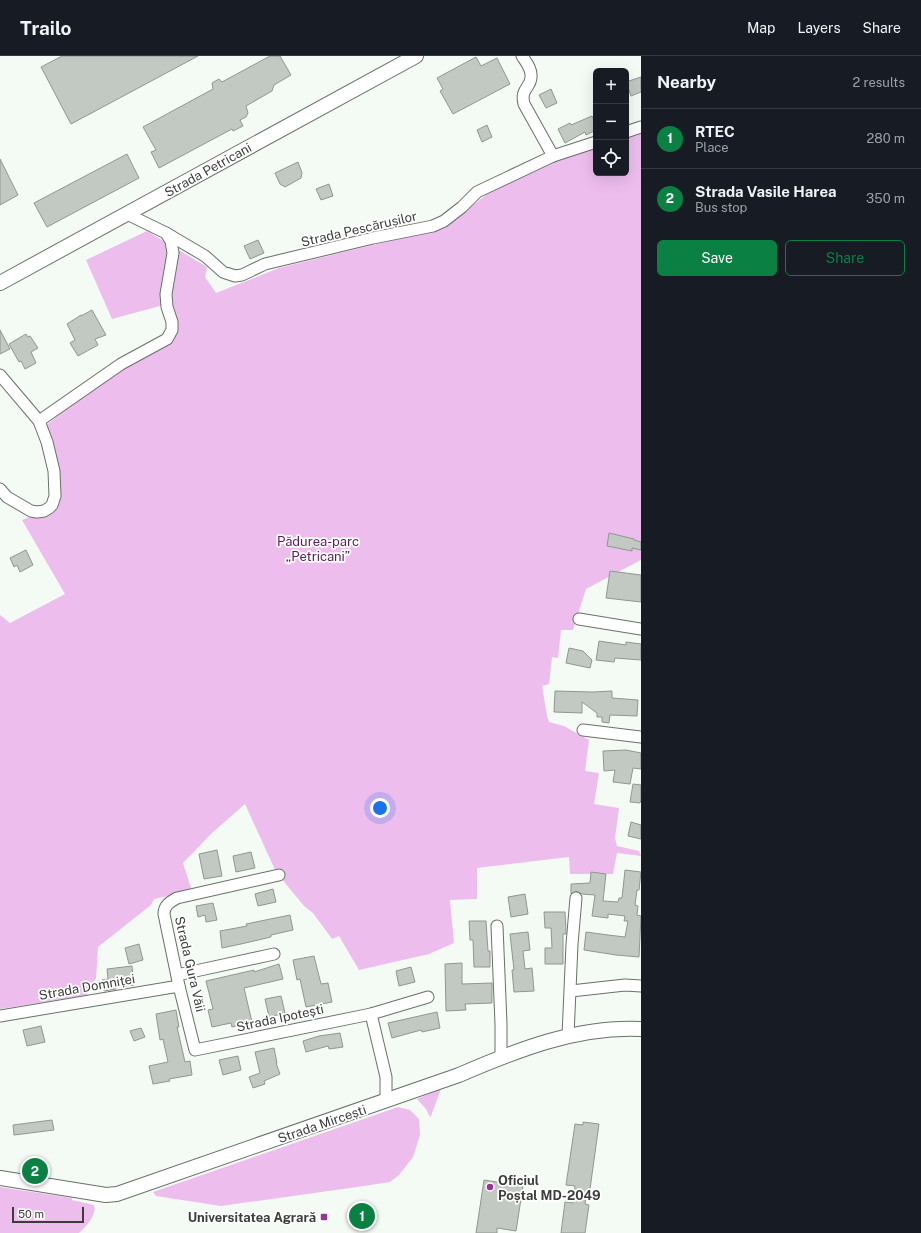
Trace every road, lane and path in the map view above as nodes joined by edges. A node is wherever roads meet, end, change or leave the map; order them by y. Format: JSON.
{"nodes":[{"id":1,"x":416,"y":56,"type":"edge"},
{"id":2,"x":522,"y":56,"type":"edge"},
{"id":3,"x":641,"y":127,"type":"edge"},
{"id":4,"x":629,"y":131,"type":"edge"},
{"id":5,"x":593,"y":143,"type":"edge"},
{"id":6,"x":553,"y":156,"type":"junction"},
{"id":7,"x":127,"y":214,"type":"junction"},
{"id":8,"x":166,"y":233,"type":"junction"},
{"id":9,"x":0,"y":284,"type":"edge"},
{"id":10,"x":0,"y":375,"type":"edge"},
{"id":11,"x":39,"y":421,"type":"junction"},
{"id":12,"x":0,"y":489,"type":"edge"},
{"id":13,"x":579,"y":619,"type":"dead end"},
{"id":14,"x":641,"y":629,"type":"edge"},
{"id":15,"x":583,"y":730,"type":"dead end"},
{"id":16,"x":641,"y":737,"type":"edge"},
{"id":17,"x":279,"y":875,"type":"dead end"},
{"id":18,"x":576,"y":898,"type":"dead end"},
{"id":19,"x":497,"y":926,"type":"dead end"},
{"id":20,"x":274,"y":954,"type":"dead end"},
{"id":21,"x":178,"y":980,"type":"junction"},
{"id":22,"x":641,"y":986,"type":"edge"},
{"id":23,"x":571,"y":991,"type":"junction"},
{"id":24,"x":428,"y":997,"type":"dead end"},
{"id":25,"x":371,"y":1014,"type":"junction"},
{"id":26,"x":0,"y":1016,"type":"edge"},
{"id":27,"x":641,"y":1029,"type":"edge"},
{"id":28,"x":568,"y":1036,"type":"junction"},
{"id":29,"x":195,"y":1050,"type":"joint"},
{"id":30,"x":501,"y":1057,"type":"junction"},
{"id":31,"x":386,"y":1101,"type":"junction"},
{"id":32,"x":0,"y":1178,"type":"edge"}],
"edges":[{"from":1,"to":7,"type":"main road","name":"Strada Petricani"},
{"from":2,"to":6,"type":"street"},
{"from":3,"to":4,"type":"street"},
{"from":5,"to":6,"type":"street","name":"Strada Pescărușilor"},
{"from":6,"to":8,"type":"street","name":"Strada Pescărușilor"},
{"from":7,"to":8,"type":"street","name":"Strada Pescărușilor"},
{"from":7,"to":9,"type":"main road","name":"Strada Petricani"},
{"from":8,"to":11,"type":"street"},
{"from":10,"to":11,"type":"street"},
{"from":11,"to":12,"type":"street"},
{"from":13,"to":14,"type":"street"},
{"from":15,"to":16,"type":"street"},
{"from":17,"to":21,"type":"street","name":"Strada Gura Văii"},
{"from":18,"to":23,"type":"street"},
{"from":19,"to":30,"type":"street"},
{"from":20,"to":21,"type":"street","name":"Strada Domniței"},
{"from":21,"to":26,"type":"street","name":"Strada Domniței"},
{"from":21,"to":29,"type":"street","name":"Strada Gura Văii"},
{"from":22,"to":23,"type":"street"},
{"from":23,"to":28,"type":"street"},
{"from":24,"to":25,"type":"street","name":"Strada Ipotești"},
{"from":25,"to":29,"type":"street","name":"Strada Ipotești"},
{"from":25,"to":31,"type":"street"},
{"from":27,"to":28,"type":"main road","name":"Strada Mircești"},
{"from":28,"to":30,"type":"main road","name":"Strada Mircești"},
{"from":30,"to":31,"type":"main road","name":"Strada Mircești"},
{"from":31,"to":32,"type":"main road","name":"Strada Mircești"}]}
